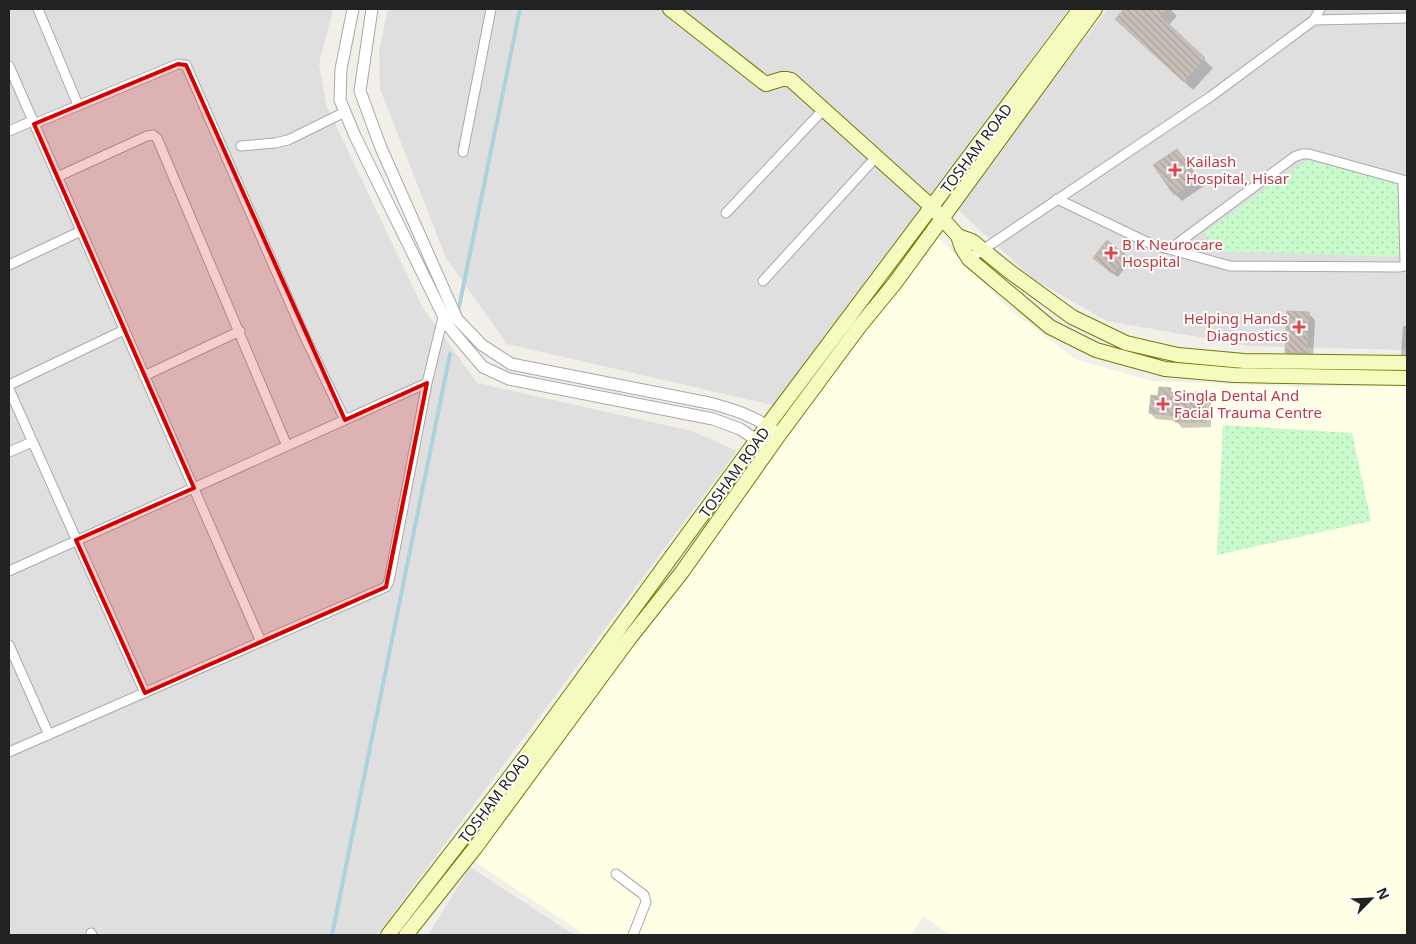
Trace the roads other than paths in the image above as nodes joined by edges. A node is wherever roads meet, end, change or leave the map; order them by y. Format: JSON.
{"nodes":[{"id":1,"x":38,"y":9,"type":"edge"},
{"id":2,"x":353,"y":9,"type":"edge"},
{"id":3,"x":372,"y":9,"type":"edge"},
{"id":4,"x":491,"y":9,"type":"edge"},
{"id":5,"x":670,"y":9,"type":"edge"},
{"id":6,"x":1080,"y":9,"type":"edge"},
{"id":7,"x":1095,"y":9,"type":"edge"},
{"id":8,"x":1320,"y":9,"type":"edge"},
{"id":9,"x":1407,"y":18,"type":"edge"},
{"id":10,"x":1314,"y":20,"type":"junction"},
{"id":11,"x":9,"y":66,"type":"edge"},
{"id":12,"x":78,"y":105,"type":"junction"},
{"id":13,"x":823,"y":110,"type":"junction"},
{"id":14,"x":345,"y":112,"type":"junction"},
{"id":15,"x":33,"y":122,"type":"junction"},
{"id":16,"x":9,"y":131,"type":"edge"},
{"id":17,"x":240,"y":146,"type":"dead end"},
{"id":18,"x":464,"y":152,"type":"dead end"},
{"id":19,"x":877,"y":156,"type":"junction"},
{"id":20,"x":57,"y":177,"type":"junction"},
{"id":21,"x":1057,"y":199,"type":"junction"},
{"id":22,"x":932,"y":206,"type":"junction"},
{"id":23,"x":726,"y":213,"type":"dead end"},
{"id":24,"x":942,"y":217,"type":"junction"},
{"id":25,"x":81,"y":231,"type":"junction"},
{"id":26,"x":958,"y":236,"type":"junction"},
{"id":27,"x":983,"y":248,"type":"junction"},
{"id":28,"x":1170,"y":249,"type":"junction"},
{"id":29,"x":969,"y":259,"type":"junction"},
{"id":30,"x":9,"y":265,"type":"edge"},
{"id":31,"x":763,"y":281,"type":"dead end"},
{"id":32,"x":1025,"y":283,"type":"junction"},
{"id":33,"x":447,"y":296,"type":"junction"},
{"id":34,"x":1013,"y":297,"type":"junction"},
{"id":35,"x":443,"y":316,"type":"junction"},
{"id":36,"x":124,"y":330,"type":"junction"},
{"id":37,"x":240,"y":331,"type":"junction"},
{"id":38,"x":1407,"y":363,"type":"edge"},
{"id":39,"x":144,"y":376,"type":"junction"},
{"id":40,"x":1407,"y":378,"type":"edge"},
{"id":41,"x":427,"y":383,"type":"junction"},
{"id":42,"x":9,"y":385,"type":"edge"},
{"id":43,"x":9,"y":389,"type":"edge"},
{"id":44,"x":344,"y":420,"type":"junction"},
{"id":45,"x":767,"y":426,"type":"junction"},
{"id":46,"x":779,"y":435,"type":"junction"},
{"id":47,"x":757,"y":440,"type":"junction"},
{"id":48,"x":32,"y":442,"type":"junction"},
{"id":49,"x":287,"y":446,"type":"junction"},
{"id":50,"x":770,"y":449,"type":"junction"},
{"id":51,"x":9,"y":452,"type":"edge"},
{"id":52,"x":194,"y":488,"type":"junction"},
{"id":53,"x":76,"y":540,"type":"junction"},
{"id":54,"x":9,"y":571,"type":"edge"},
{"id":55,"x":261,"y":642,"type":"junction"},
{"id":56,"x":9,"y":646,"type":"edge"},
{"id":57,"x":144,"y":693,"type":"junction"},
{"id":58,"x":49,"y":735,"type":"junction"},
{"id":59,"x":9,"y":752,"type":"edge"},
{"id":60,"x":616,"y":874,"type":"dead end"},
{"id":61,"x":388,"y":935,"type":"edge"},
{"id":62,"x":406,"y":935,"type":"edge"},
{"id":63,"x":633,"y":935,"type":"edge"}],
"edges":[{"from":1,"to":12,"type":"street"},
{"from":2,"to":14,"type":"street"},
{"from":3,"to":33,"type":"street"},
{"from":4,"to":18,"type":"street"},
{"from":5,"to":13,"type":"main road"},
{"from":6,"to":22,"type":"main road","name":"TOSHAM ROAD"},
{"from":7,"to":24,"type":"main road","name":"TOSHAM ROAD"},
{"from":8,"to":10,"type":"street"},
{"from":9,"to":10,"type":"street"},
{"from":10,"to":21,"type":"street"},
{"from":11,"to":15,"type":"street"},
{"from":12,"to":15,"type":"street"},
{"from":12,"to":44,"type":"street"},
{"from":13,"to":19,"type":"main road"},
{"from":13,"to":23,"type":"street"},
{"from":14,"to":17,"type":"street"},
{"from":14,"to":35,"type":"street"},
{"from":15,"to":16,"type":"street"},
{"from":15,"to":20,"type":"street"},
{"from":19,"to":22,"type":"main road"},
{"from":19,"to":31,"type":"street"},
{"from":20,"to":25,"type":"street"},
{"from":20,"to":37,"type":"street"},
{"from":21,"to":27,"type":"street"},
{"from":21,"to":28,"type":"street"},
{"from":22,"to":24,"type":"main road"},
{"from":22,"to":45,"type":"main road","name":"TOSHAM ROAD"},
{"from":24,"to":26,"type":"main road"},
{"from":24,"to":46,"type":"main road","name":"TOSHAM ROAD"},
{"from":25,"to":30,"type":"street"},
{"from":25,"to":36,"type":"street"},
{"from":26,"to":27,"type":"main road"},
{"from":26,"to":29,"type":"main road"},
{"from":27,"to":29,"type":"street"},
{"from":27,"to":32,"type":"main road"},
{"from":28,"to":28,"type":"street"},
{"from":29,"to":34,"type":"main road"},
{"from":32,"to":34,"type":"main road"},
{"from":32,"to":38,"type":"main road"},
{"from":33,"to":35,"type":"street"},
{"from":33,"to":45,"type":"street"},
{"from":34,"to":40,"type":"main road"},
{"from":35,"to":41,"type":"street"},
{"from":35,"to":47,"type":"street"},
{"from":36,"to":39,"type":"street"},
{"from":36,"to":42,"type":"street"},
{"from":37,"to":39,"type":"street"},
{"from":37,"to":49,"type":"street"},
{"from":39,"to":52,"type":"street"},
{"from":41,"to":44,"type":"street"},
{"from":41,"to":55,"type":"street"},
{"from":43,"to":48,"type":"street"},
{"from":44,"to":49,"type":"street"},
{"from":45,"to":46,"type":"street"},
{"from":45,"to":47,"type":"main road","name":"TOSHAM ROAD"},
{"from":46,"to":50,"type":"main road","name":"TOSHAM ROAD"},
{"from":47,"to":50,"type":"street"},
{"from":47,"to":61,"type":"main road","name":"TOSHAM ROAD"},
{"from":48,"to":51,"type":"street"},
{"from":48,"to":53,"type":"street"},
{"from":49,"to":52,"type":"street"},
{"from":50,"to":62,"type":"main road","name":"TOSHAM ROAD"},
{"from":52,"to":53,"type":"street"},
{"from":52,"to":55,"type":"street"},
{"from":53,"to":54,"type":"street"},
{"from":53,"to":57,"type":"street"},
{"from":55,"to":57,"type":"street"},
{"from":56,"to":58,"type":"street"},
{"from":57,"to":58,"type":"street"},
{"from":58,"to":59,"type":"street"},
{"from":60,"to":63,"type":"street"}]}
